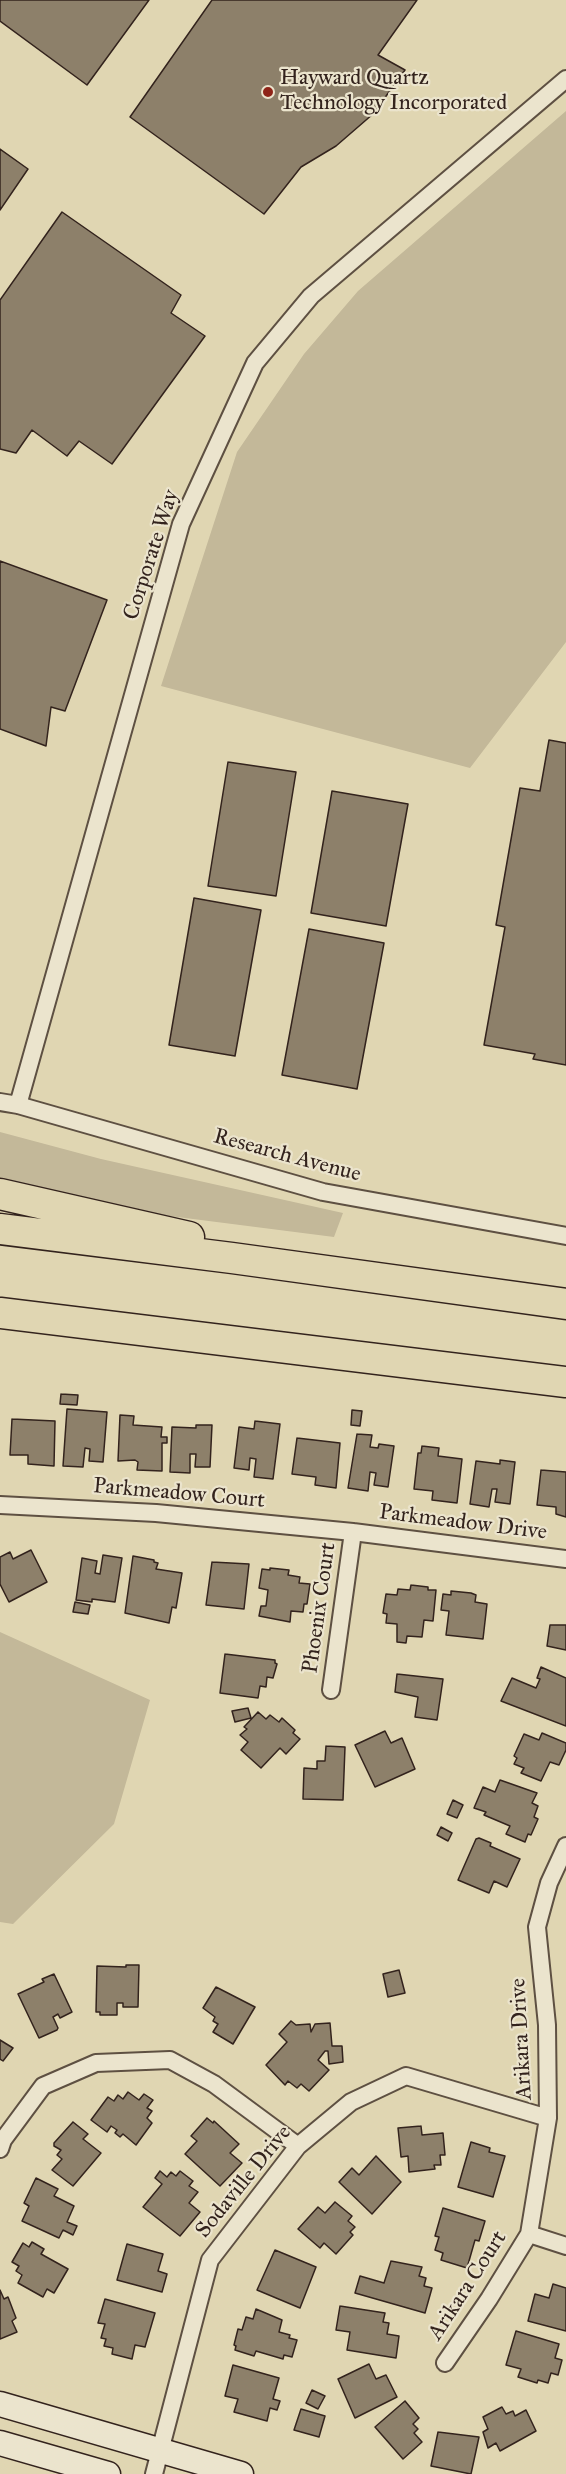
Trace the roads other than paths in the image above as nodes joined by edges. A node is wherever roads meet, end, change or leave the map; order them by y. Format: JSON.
{"nodes":[{"id":1,"x":566,"y":79,"type":"edge"},
{"id":2,"x":0,"y":1102,"type":"edge"},
{"id":3,"x":18,"y":1105,"type":"junction"},
{"id":4,"x":0,"y":1194,"type":"edge"},
{"id":5,"x":0,"y":1229,"type":"edge"},
{"id":6,"x":566,"y":1236,"type":"edge"},
{"id":7,"x":232,"y":1258,"type":"junction"},
{"id":8,"x":566,"y":1304,"type":"edge"},
{"id":9,"x":0,"y":1313,"type":"edge"},
{"id":10,"x":566,"y":1382,"type":"edge"},
{"id":11,"x":0,"y":1504,"type":"edge"},
{"id":12,"x":354,"y":1532,"type":"junction"},
{"id":13,"x":566,"y":1559,"type":"edge"},
{"id":14,"x":331,"y":1690,"type":"dead end"},
{"id":15,"x":566,"y":1845,"type":"edge"},
{"id":16,"x":548,"y":2118,"type":"junction"},
{"id":17,"x":298,"y":2146,"type":"junction"},
{"id":18,"x":0,"y":2149,"type":"edge"},
{"id":19,"x":529,"y":2234,"type":"junction"},
{"id":20,"x":566,"y":2246,"type":"edge"},
{"id":21,"x":445,"y":2363,"type":"dead end"},
{"id":22,"x":0,"y":2404,"type":"edge"},
{"id":23,"x":0,"y":2443,"type":"edge"},
{"id":24,"x":161,"y":2450,"type":"junction"},
{"id":25,"x":108,"y":2474,"type":"edge"},
{"id":26,"x":154,"y":2474,"type":"edge"},
{"id":27,"x":241,"y":2474,"type":"edge"}],
"edges":[{"from":1,"to":3,"type":"street","name":"Corporate Way"},
{"from":2,"to":3,"type":"street","name":"Research Avenue"},
{"from":3,"to":6,"type":"street","name":"Research Avenue"},
{"from":4,"to":7,"type":"highway"},
{"from":5,"to":7,"type":"highway"},
{"from":7,"to":8,"type":"highway"},
{"from":9,"to":10,"type":"highway"},
{"from":11,"to":12,"type":"street","name":"Parkmeadow Court"},
{"from":12,"to":13,"type":"street","name":"Parkmeadow Drive"},
{"from":12,"to":14,"type":"street","name":"Phoenix Court"},
{"from":15,"to":16,"type":"street","name":"Arikara Drive"},
{"from":16,"to":17,"type":"street","name":"Sodaville Drive"},
{"from":16,"to":19,"type":"street","name":"Arikara Drive"},
{"from":17,"to":18,"type":"street"},
{"from":17,"to":24,"type":"street","name":"Sodaville Drive"},
{"from":19,"to":20,"type":"street"},
{"from":19,"to":21,"type":"street","name":"Arikara Court"},
{"from":22,"to":24,"type":"main road"},
{"from":23,"to":25,"type":"main road"},
{"from":24,"to":26,"type":"street","name":"Sodaville Drive"},
{"from":24,"to":27,"type":"main road"}]}
